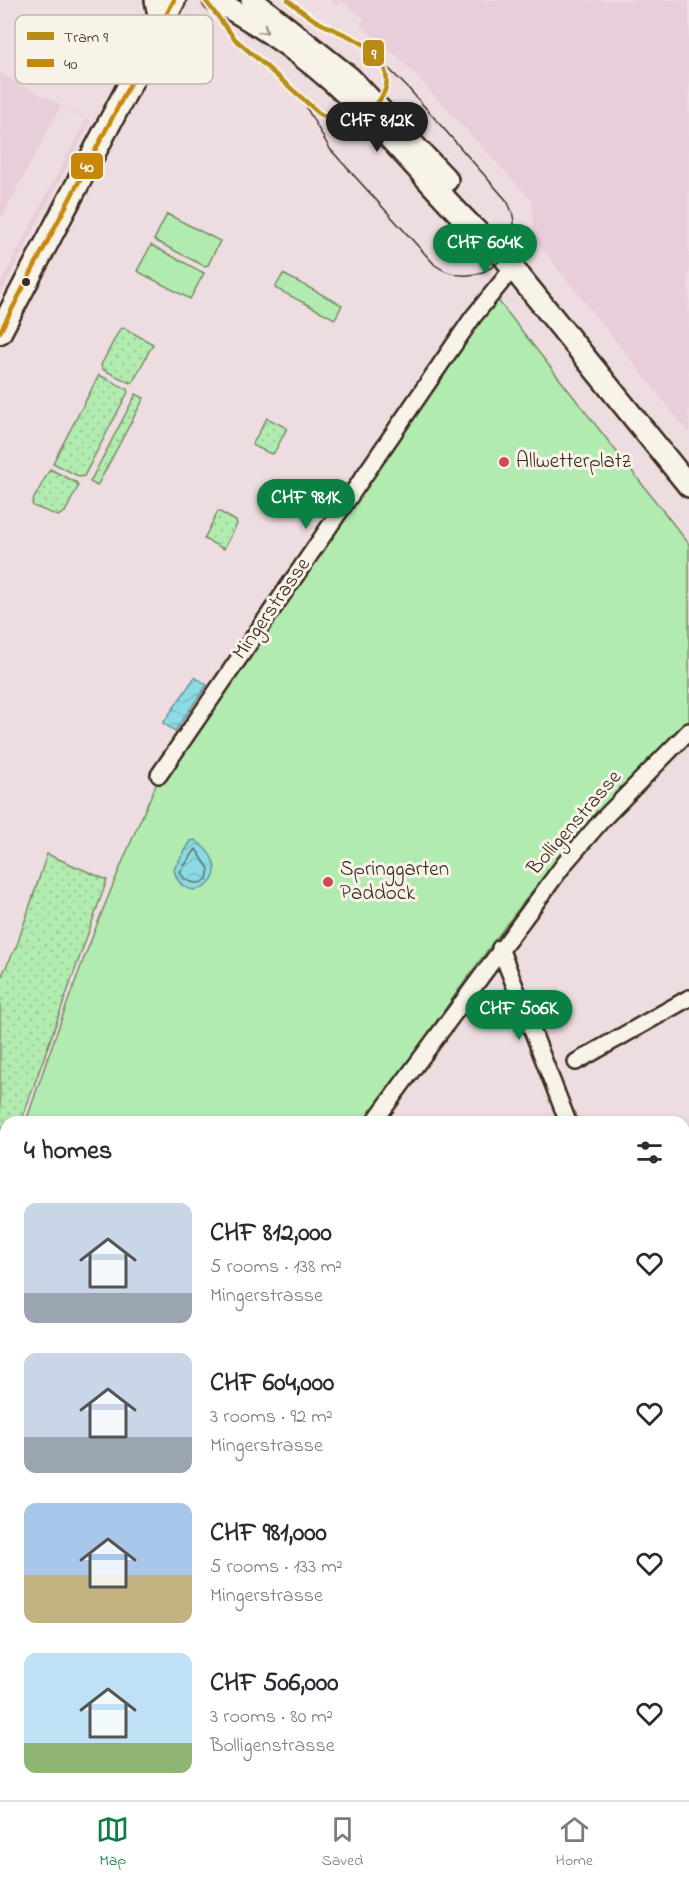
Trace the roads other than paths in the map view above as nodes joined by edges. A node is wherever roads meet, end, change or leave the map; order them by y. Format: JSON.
{"nodes":[{"id":1,"x":156,"y":0,"type":"edge"},
{"id":2,"x":174,"y":0,"type":"edge"},
{"id":3,"x":214,"y":0,"type":"edge"},
{"id":4,"x":252,"y":0,"type":"edge"},
{"id":5,"x":267,"y":0,"type":"edge"},
{"id":6,"x":159,"y":15,"type":"edge"},
{"id":7,"x":166,"y":15,"type":"edge"},
{"id":8,"x":326,"y":65,"type":"junction"},
{"id":9,"x":130,"y":84,"type":"edge"},
{"id":10,"x":508,"y":263,"type":"junction"},
{"id":11,"x":0,"y":332,"type":"edge"},
{"id":12,"x":689,"y":486,"type":"edge"},
{"id":13,"x":689,"y":731,"type":"edge"},
{"id":14,"x":159,"y":776,"type":"dead end"},
{"id":15,"x":500,"y":948,"type":"junction"},
{"id":16,"x":689,"y":998,"type":"edge"},
{"id":17,"x":576,"y":1062,"type":"dead end"},
{"id":18,"x":378,"y":1116,"type":"edge"},
{"id":19,"x":566,"y":1116,"type":"edge"}],
"edges":[{"from":1,"to":6,"type":"main road"},
{"from":2,"to":7,"type":"main road"},
{"from":3,"to":8,"type":"main road","one_way":true},
{"from":4,"to":8,"type":"main road"},
{"from":5,"to":8,"type":"main road"},
{"from":8,"to":10,"type":"main road"},
{"from":9,"to":11,"type":"main road"},
{"from":10,"to":12,"type":"main road"},
{"from":10,"to":14,"type":"street","name":"Mingerstrasse"},
{"from":13,"to":15,"type":"street","name":"Bolligenstrasse"},
{"from":15,"to":18,"type":"street","name":"Bolligenstrasse"},
{"from":15,"to":19,"type":"street"},
{"from":16,"to":17,"type":"street"}]}
